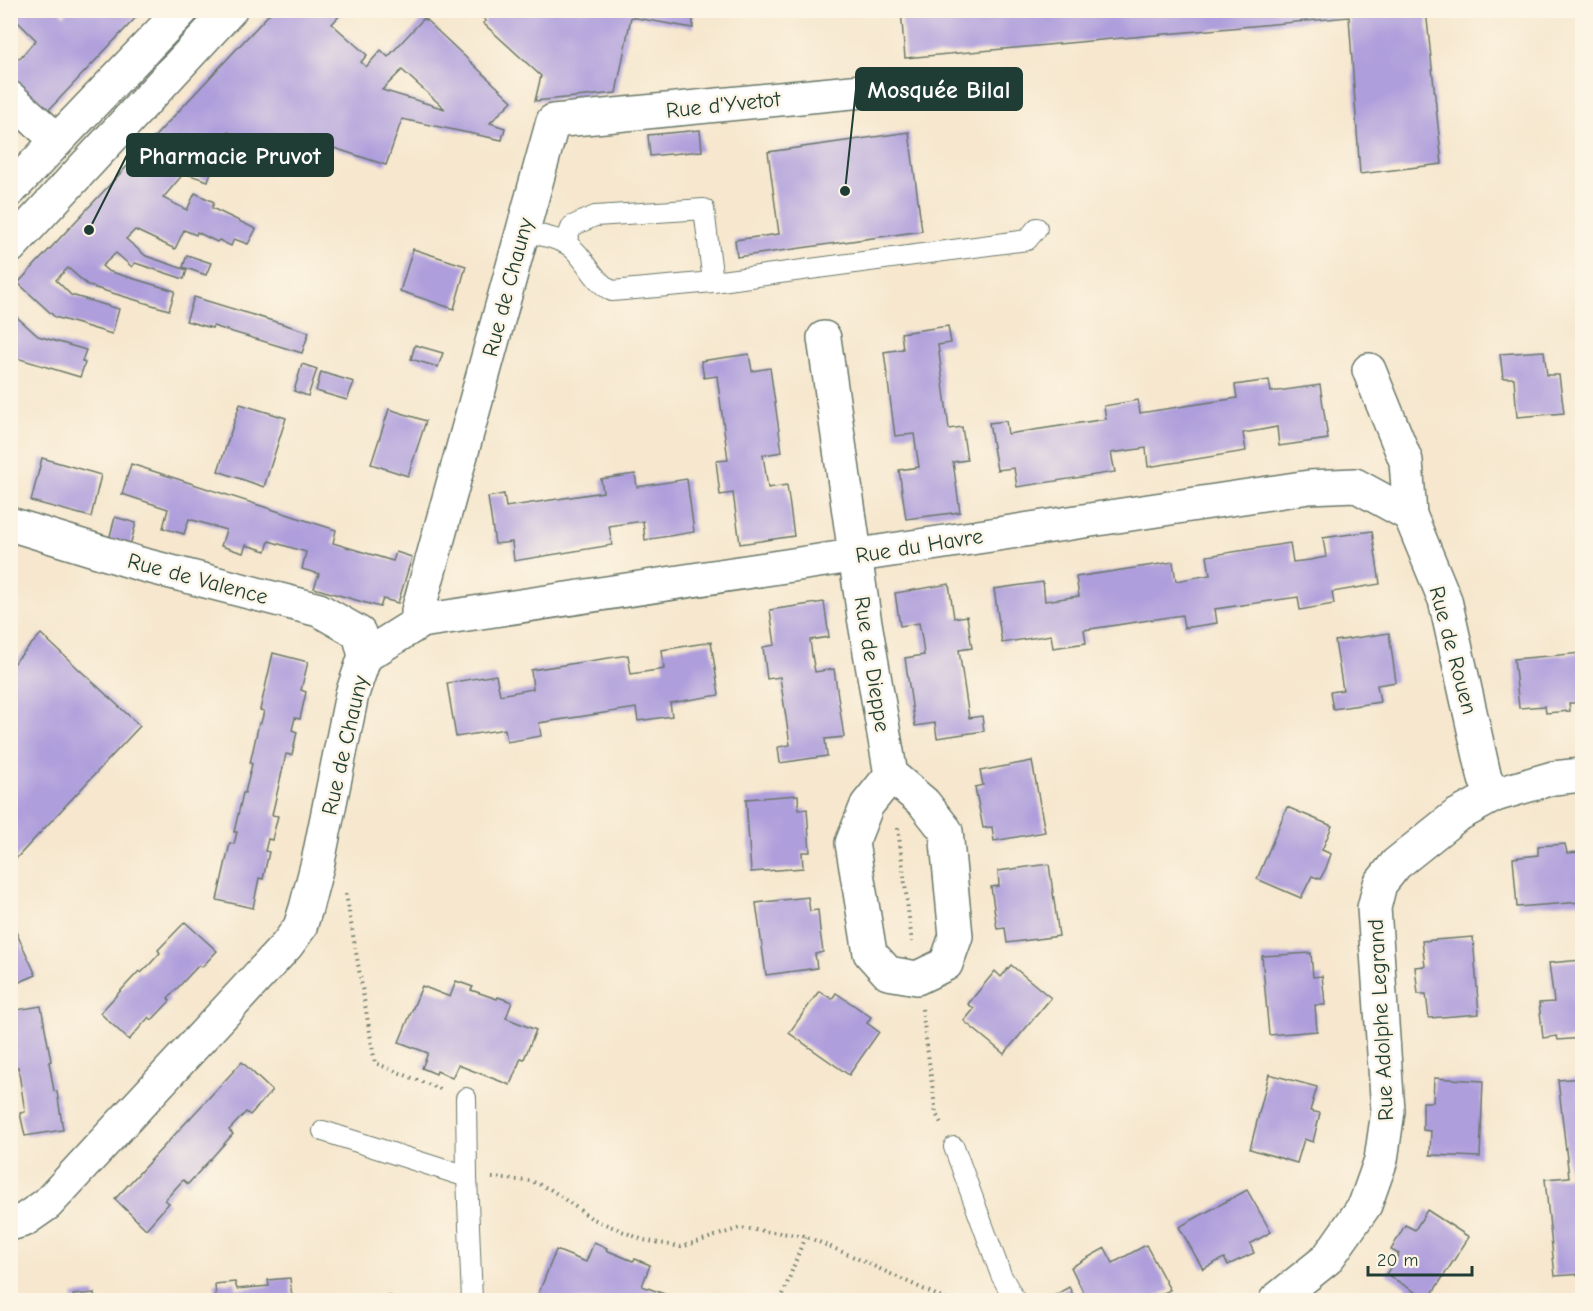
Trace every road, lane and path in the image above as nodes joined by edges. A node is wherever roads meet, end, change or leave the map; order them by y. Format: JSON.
{"nodes":[{"id":1,"x":182,"y":10,"type":"edge"},
{"id":2,"x":208,"y":10,"type":"edge"},
{"id":3,"x":230,"y":10,"type":"edge"},
{"id":4,"x":894,"y":88,"type":"dead end"},
{"id":5,"x":152,"y":95,"type":"junction"},
{"id":6,"x":10,"y":98,"type":"edge"},
{"id":7,"x":553,"y":121,"type":"joint"},
{"id":8,"x":57,"y":140,"type":"junction"},
{"id":9,"x":10,"y":190,"type":"edge"},
{"id":10,"x":1037,"y":228,"type":"dead end"},
{"id":11,"x":522,"y":231,"type":"junction"},
{"id":12,"x":565,"y":243,"type":"junction"},
{"id":13,"x":10,"y":247,"type":"edge"},
{"id":14,"x":713,"y":282,"type":"junction"},
{"id":15,"x":824,"y":338,"type":"dead end"},
{"id":16,"x":1369,"y":370,"type":"dead end"},
{"id":17,"x":1410,"y":516,"type":"junction"},
{"id":18,"x":10,"y":524,"type":"edge"},
{"id":19,"x":856,"y":555,"type":"junction"},
{"id":20,"x":421,"y":621,"type":"junction"},
{"id":21,"x":365,"y":656,"type":"junction"},
{"id":22,"x":891,"y":775,"type":"junction"},
{"id":23,"x":1582,"y":775,"type":"edge"},
{"id":24,"x":1495,"y":795,"type":"junction"},
{"id":25,"x":318,"y":862,"type":"junction"},
{"id":26,"x":466,"y":1098,"type":"joint"},
{"id":27,"x":323,"y":1131,"type":"dead end"},
{"id":28,"x":954,"y":1147,"type":"dead end"},
{"id":29,"x":467,"y":1177,"type":"junction"},
{"id":30,"x":10,"y":1224,"type":"edge"},
{"id":31,"x":805,"y":1236,"type":"junction"},
{"id":32,"x":472,"y":1300,"type":"edge"},
{"id":33,"x":780,"y":1300,"type":"edge"},
{"id":34,"x":947,"y":1300,"type":"edge"},
{"id":35,"x":1015,"y":1300,"type":"edge"},
{"id":36,"x":1276,"y":1300,"type":"edge"}],
"edges":[{"from":1,"to":8,"type":"street"},
{"from":2,"to":5,"type":"lane"},
{"from":3,"to":5,"type":"street"},
{"from":4,"to":7,"type":"street","name":"Rue d'Yvetot"},
{"from":5,"to":13,"type":"street"},
{"from":6,"to":8,"type":"street"},
{"from":7,"to":11,"type":"street","name":"Rue de Chauny"},
{"from":8,"to":9,"type":"street"},
{"from":10,"to":14,"type":"lane"},
{"from":11,"to":12,"type":"lane"},
{"from":11,"to":20,"type":"street","name":"Rue de Chauny"},
{"from":12,"to":14,"type":"lane"},
{"from":12,"to":14,"type":"lane"},
{"from":15,"to":19,"type":"street","name":"Rue de Dieppe"},
{"from":16,"to":17,"type":"street","name":"Rue de Rouen"},
{"from":17,"to":19,"type":"street","name":"Rue du Havre"},
{"from":17,"to":24,"type":"street","name":"Rue de Rouen"},
{"from":18,"to":21,"type":"street","name":"Rue de Valence"},
{"from":19,"to":20,"type":"street","name":"Rue du Havre"},
{"from":19,"to":22,"type":"street","name":"Rue de Dieppe"},
{"from":20,"to":21,"type":"street","name":"Rue de Chauny"},
{"from":21,"to":25,"type":"street","name":"Rue de Chauny"},
{"from":22,"to":22,"type":"street"},
{"from":23,"to":24,"type":"street","name":"Rue Adolphe Legrand"},
{"from":24,"to":36,"type":"street","name":"Rue Adolphe Legrand"},
{"from":25,"to":26,"type":"path"},
{"from":25,"to":30,"type":"street","name":"Rue de Chauny"},
{"from":26,"to":29,"type":"lane"},
{"from":27,"to":29,"type":"lane"},
{"from":28,"to":35,"type":"lane"},
{"from":29,"to":31,"type":"path"},
{"from":29,"to":32,"type":"lane"},
{"from":31,"to":33,"type":"path"},
{"from":31,"to":34,"type":"path"}]}
